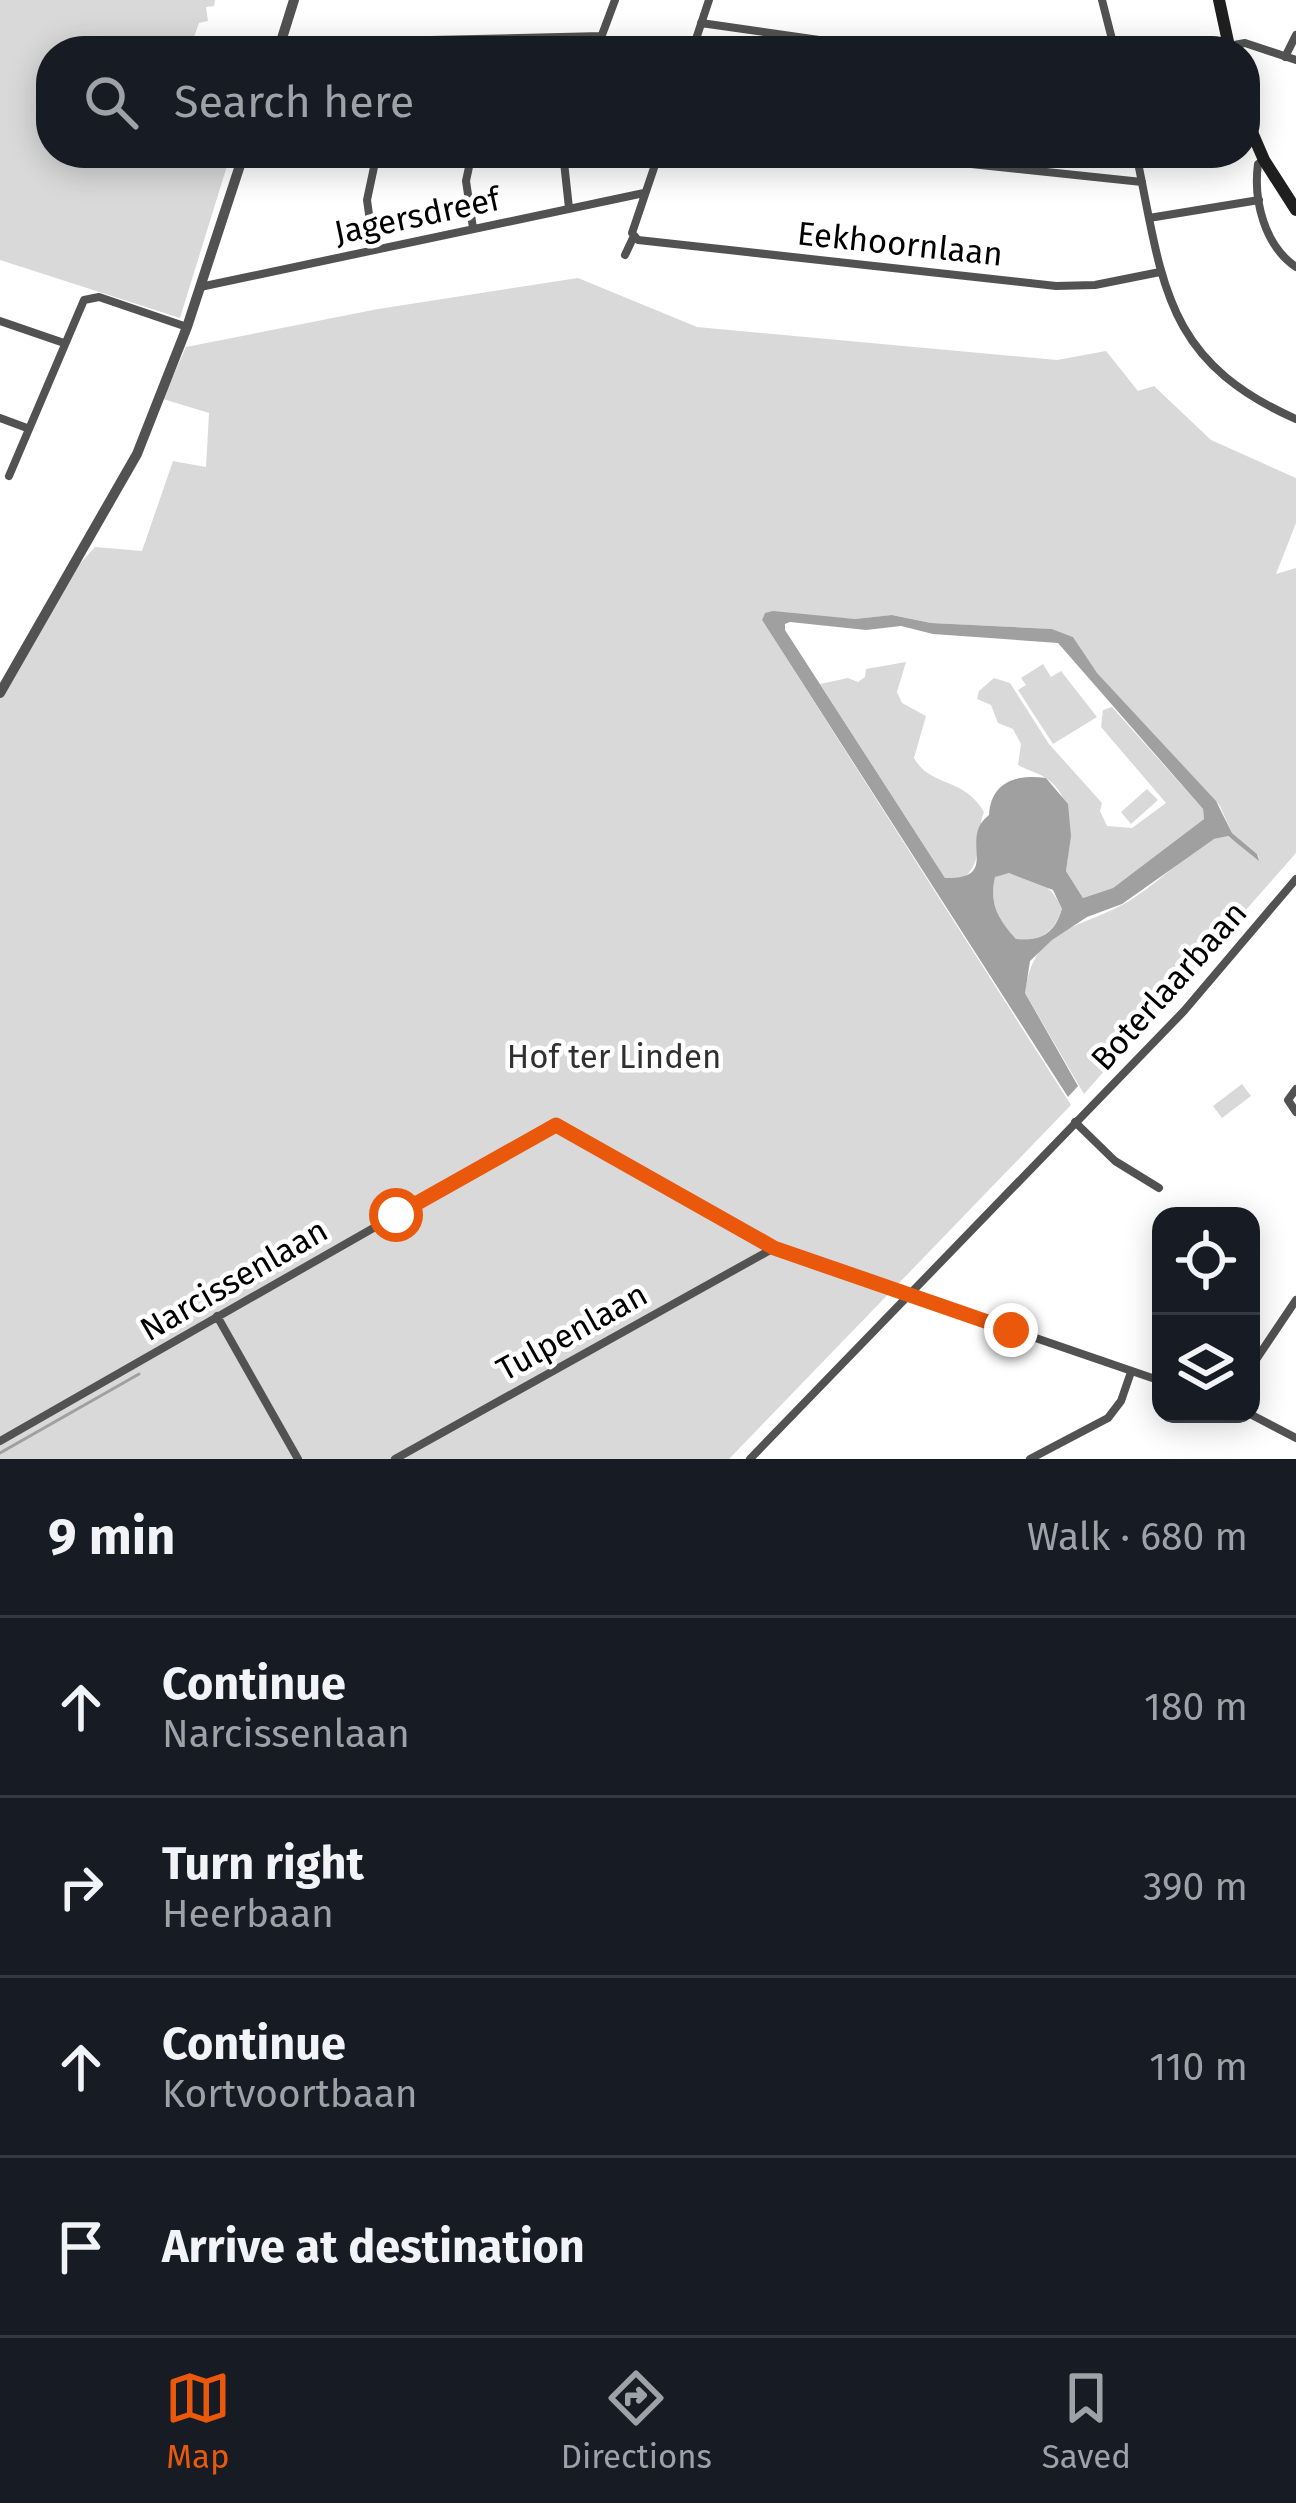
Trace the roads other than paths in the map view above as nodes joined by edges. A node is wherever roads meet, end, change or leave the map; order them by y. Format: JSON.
{"nodes":[{"id":1,"x":295,"y":0,"type":"edge"},
{"id":2,"x":615,"y":0,"type":"edge"},
{"id":3,"x":710,"y":0,"type":"edge"},
{"id":4,"x":1102,"y":0,"type":"edge"},
{"id":5,"x":1219,"y":0,"type":"edge"},
{"id":6,"x":701,"y":23,"type":"junction"},
{"id":7,"x":1296,"y":35,"type":"edge"},
{"id":8,"x":283,"y":36,"type":"edge"},
{"id":9,"x":602,"y":36,"type":"edge"},
{"id":10,"x":697,"y":36,"type":"edge"},
{"id":11,"x":792,"y":36,"type":"edge"},
{"id":12,"x":1111,"y":36,"type":"edge"},
{"id":13,"x":1226,"y":36,"type":"edge"},
{"id":14,"x":1260,"y":49,"type":"edge"},
{"id":15,"x":1285,"y":57,"type":"junction"},
{"id":16,"x":1296,"y":60,"type":"edge"},
{"id":17,"x":1260,"y":151,"type":"edge"},
{"id":18,"x":1264,"y":160,"type":"junction"},
{"id":19,"x":1260,"y":163,"type":"edge"},
{"id":20,"x":239,"y":168,"type":"edge"},
{"id":21,"x":374,"y":168,"type":"edge"},
{"id":22,"x":469,"y":168,"type":"edge"},
{"id":23,"x":564,"y":168,"type":"edge"},
{"id":24,"x":653,"y":168,"type":"edge"},
{"id":25,"x":1009,"y":168,"type":"edge"},
{"id":26,"x":1139,"y":168,"type":"edge"},
{"id":27,"x":1257,"y":168,"type":"edge"},
{"id":28,"x":1142,"y":182,"type":"junction"},
{"id":29,"x":644,"y":193,"type":"junction"},
{"id":30,"x":1259,"y":200,"type":"junction"},
{"id":31,"x":568,"y":208,"type":"junction"},
{"id":32,"x":1296,"y":210,"type":"edge"},
{"id":33,"x":1149,"y":218,"type":"junction"},
{"id":34,"x":473,"y":228,"type":"junction"},
{"id":35,"x":634,"y":238,"type":"junction"},
{"id":36,"x":374,"y":250,"type":"junction"},
{"id":37,"x":625,"y":255,"type":"dead end"},
{"id":38,"x":1296,"y":267,"type":"edge"},
{"id":39,"x":1160,"y":272,"type":"junction"},
{"id":40,"x":200,"y":286,"type":"junction"},
{"id":41,"x":0,"y":321,"type":"edge"},
{"id":42,"x":187,"y":326,"type":"junction"},
{"id":43,"x":64,"y":343,"type":"junction"},
{"id":44,"x":0,"y":418,"type":"edge"},
{"id":45,"x":1296,"y":418,"type":"edge"},
{"id":46,"x":27,"y":428,"type":"junction"},
{"id":47,"x":9,"y":476,"type":"dead end"},
{"id":48,"x":0,"y":693,"type":"edge"},
{"id":49,"x":1296,"y":879,"type":"edge"},
{"id":50,"x":1296,"y":1089,"type":"edge"},
{"id":51,"x":1296,"y":1112,"type":"edge"},
{"id":52,"x":1075,"y":1123,"type":"junction"},
{"id":53,"x":1159,"y":1189,"type":"dead end"},
{"id":54,"x":774,"y":1248,"type":"junction"},
{"id":55,"x":906,"y":1296,"type":"junction"},
{"id":56,"x":1296,"y":1300,"type":"edge"},
{"id":57,"x":218,"y":1316,"type":"junction"},
{"id":58,"x":1260,"y":1354,"type":"edge"},
{"id":59,"x":1131,"y":1372,"type":"junction"},
{"id":60,"x":1152,"y":1379,"type":"edge"},
{"id":61,"x":1260,"y":1419,"type":"edge"},
{"id":62,"x":1296,"y":1438,"type":"edge"},
{"id":63,"x":0,"y":1441,"type":"edge"},
{"id":64,"x":298,"y":1459,"type":"edge"},
{"id":65,"x":395,"y":1459,"type":"edge"},
{"id":66,"x":750,"y":1459,"type":"edge"},
{"id":67,"x":1030,"y":1459,"type":"edge"}],
"edges":[{"from":1,"to":8,"type":"street"},
{"from":2,"to":9,"type":"street"},
{"from":3,"to":6,"type":"street"},
{"from":4,"to":12,"type":"street"},
{"from":5,"to":13,"type":"main road"},
{"from":6,"to":10,"type":"street"},
{"from":6,"to":11,"type":"street"},
{"from":7,"to":15,"type":"street"},
{"from":14,"to":15,"type":"street"},
{"from":15,"to":16,"type":"street"},
{"from":17,"to":18,"type":"main road"},
{"from":18,"to":19,"type":"street"},
{"from":18,"to":32,"type":"main road"},
{"from":20,"to":40,"type":"street"},
{"from":21,"to":36,"type":"street"},
{"from":22,"to":34,"type":"street"},
{"from":23,"to":31,"type":"street"},
{"from":24,"to":29,"type":"street"},
{"from":25,"to":28,"type":"street"},
{"from":26,"to":28,"type":"street"},
{"from":27,"to":30,"type":"street"},
{"from":28,"to":33,"type":"street"},
{"from":29,"to":31,"type":"street","name":"Jagersdreef"},
{"from":29,"to":35,"type":"street"},
{"from":30,"to":33,"type":"street"},
{"from":30,"to":38,"type":"street"},
{"from":31,"to":34,"type":"street","name":"Jagersdreef"},
{"from":33,"to":39,"type":"street"},
{"from":34,"to":36,"type":"street","name":"Jagersdreef"},
{"from":35,"to":37,"type":"street"},
{"from":35,"to":39,"type":"street","name":"Eekhoornlaan"},
{"from":36,"to":40,"type":"street","name":"Jagersdreef"},
{"from":39,"to":45,"type":"street"},
{"from":40,"to":42,"type":"street"},
{"from":41,"to":43,"type":"street"},
{"from":42,"to":43,"type":"street"},
{"from":42,"to":48,"type":"street"},
{"from":43,"to":46,"type":"street"},
{"from":44,"to":46,"type":"street"},
{"from":46,"to":47,"type":"street"},
{"from":49,"to":52,"type":"street","name":"Boterlaarbaan"},
{"from":50,"to":51,"type":"street"},
{"from":52,"to":53,"type":"street"},
{"from":52,"to":55,"type":"street","name":"Boterlaarbaan"},
{"from":54,"to":55,"type":"street"},
{"from":54,"to":57,"type":"street","name":"Narcissenlaan"},
{"from":54,"to":65,"type":"street","name":"Tulpenlaan"},
{"from":55,"to":59,"type":"street"},
{"from":55,"to":66,"type":"street","name":"Boterlaarbaan"},
{"from":56,"to":58,"type":"street"},
{"from":57,"to":63,"type":"street","name":"Narcissenlaan"},
{"from":57,"to":64,"type":"street"},
{"from":59,"to":60,"type":"street"},
{"from":59,"to":67,"type":"street"},
{"from":61,"to":62,"type":"street"}]}
